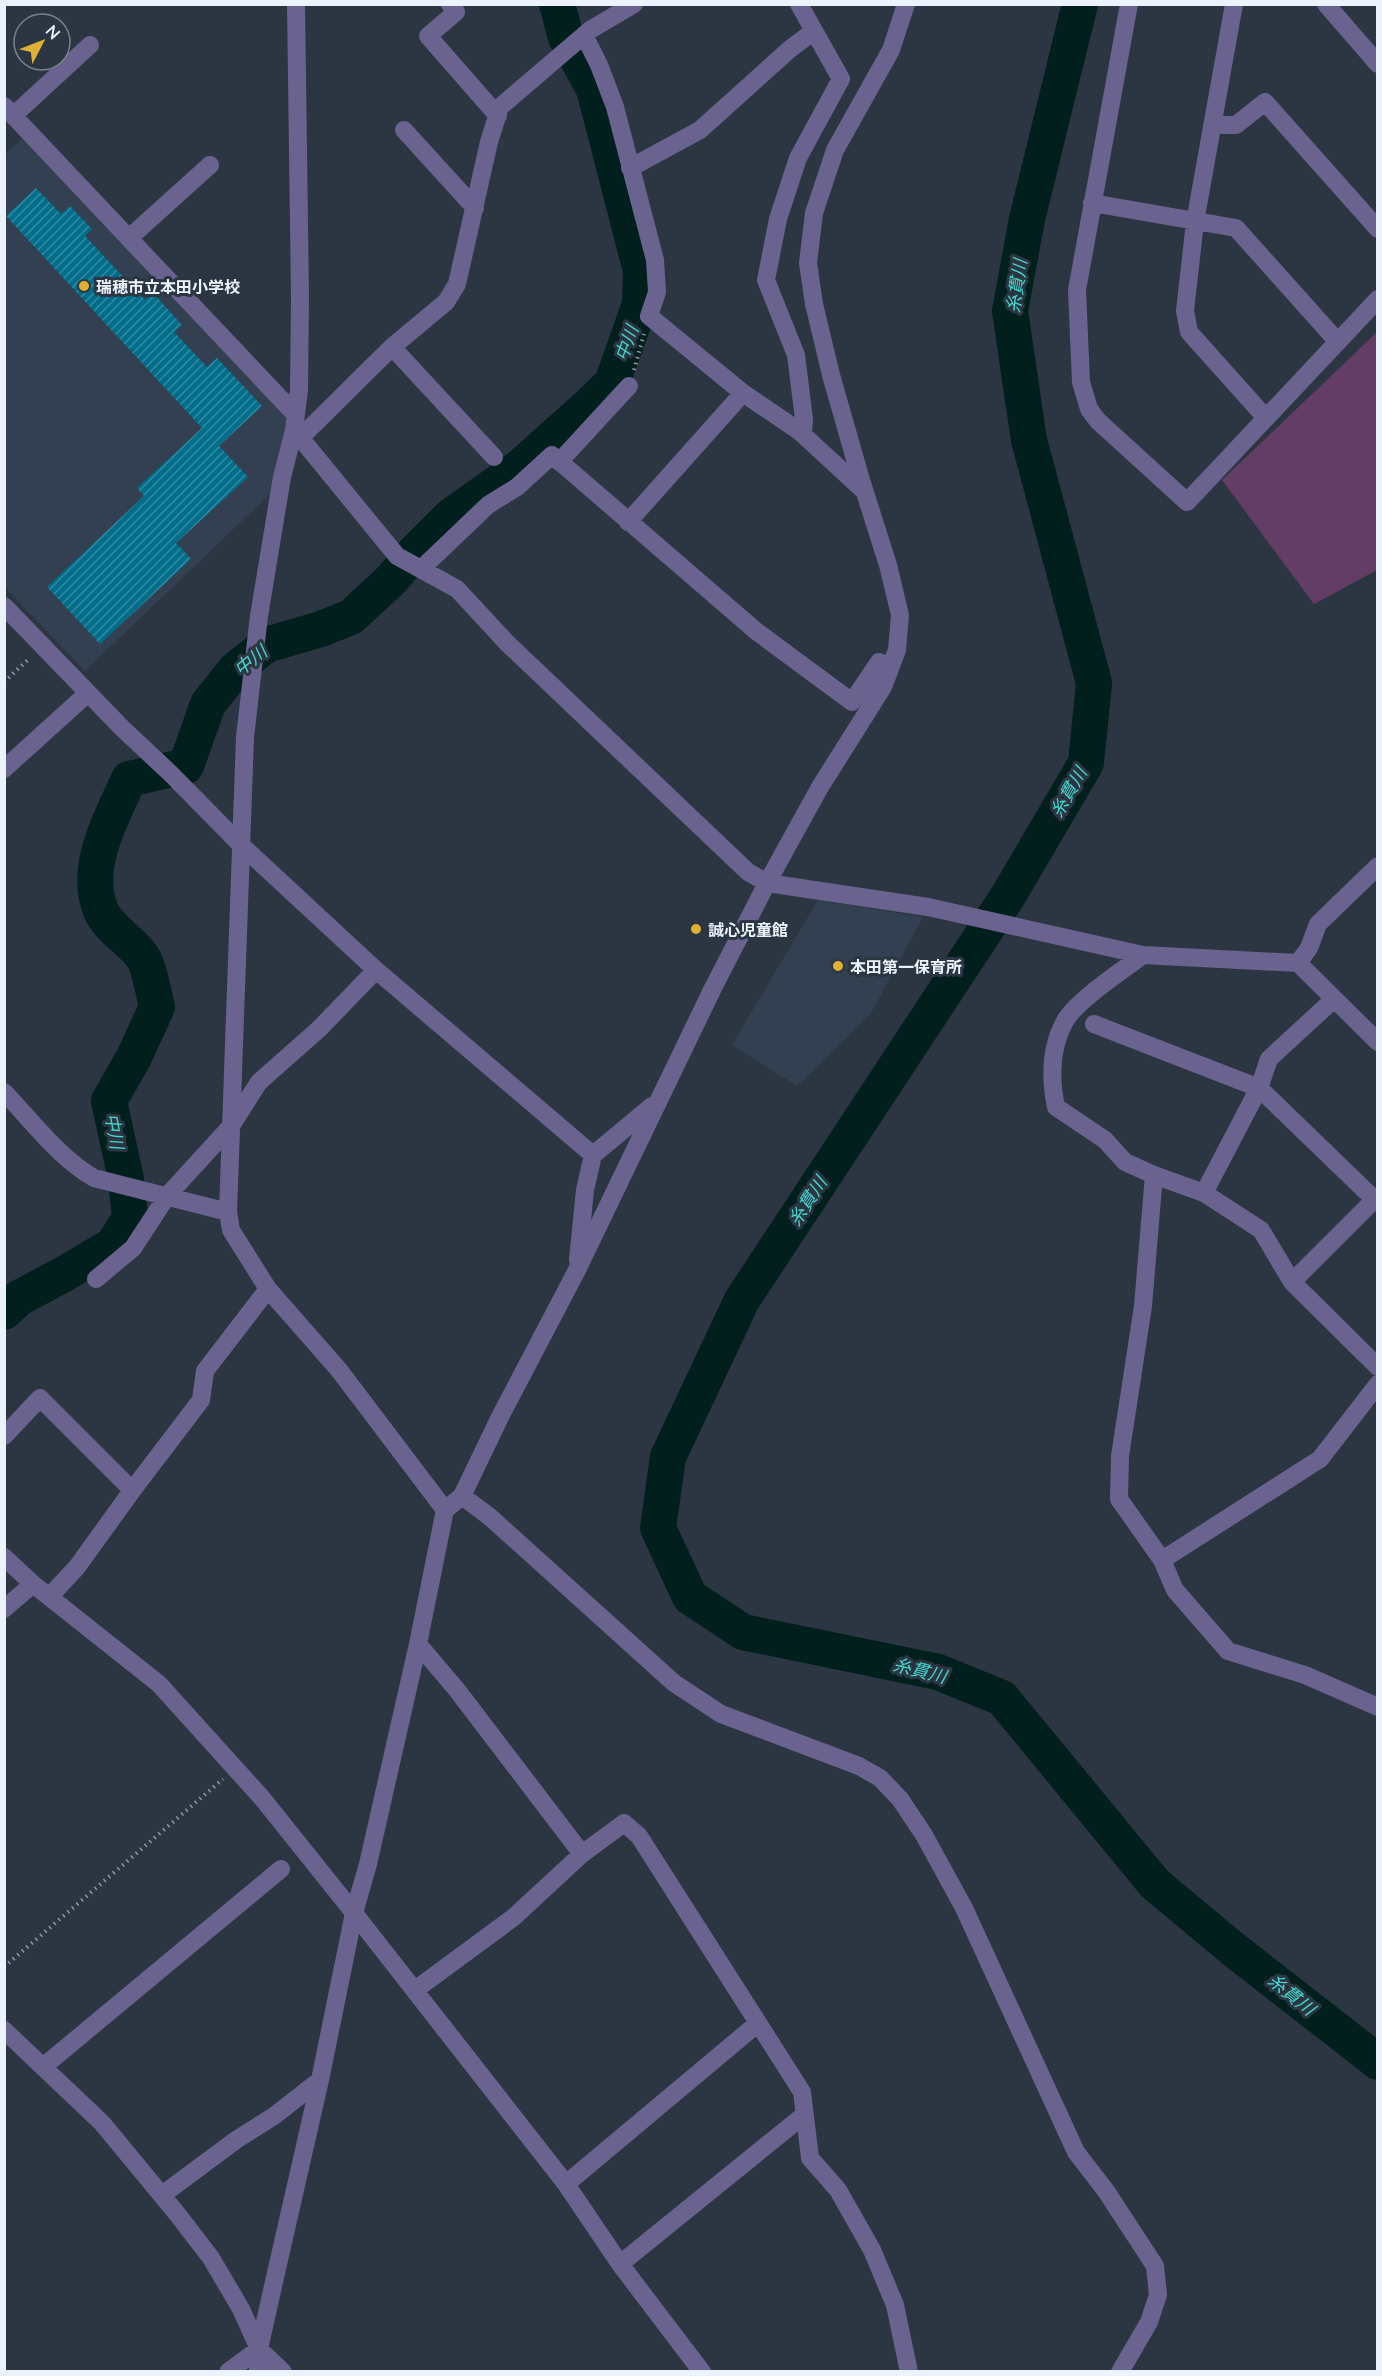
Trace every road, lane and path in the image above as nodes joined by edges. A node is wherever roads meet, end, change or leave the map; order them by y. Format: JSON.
{"nodes":[{"id":1,"x":297,"y":4,"type":"edge"},
{"id":2,"x":450,"y":4,"type":"edge"},
{"id":3,"x":634,"y":4,"type":"edge"},
{"id":4,"x":799,"y":4,"type":"edge"},
{"id":5,"x":906,"y":4,"type":"edge"},
{"id":6,"x":1128,"y":4,"type":"edge"},
{"id":7,"x":1234,"y":4,"type":"edge"},
{"id":8,"x":1326,"y":4,"type":"edge"},
{"id":9,"x":814,"y":32,"type":"junction"},
{"id":10,"x":584,"y":35,"type":"junction"},
{"id":11,"x":90,"y":45,"type":"dead end"},
{"id":12,"x":1377,"y":64,"type":"edge"},
{"id":13,"x":9,"y":110,"type":"edge"},
{"id":14,"x":498,"y":116,"type":"junction"},
{"id":15,"x":1212,"y":125,"type":"junction"},
{"id":16,"x":404,"y":130,"type":"dead end"},
{"id":17,"x":210,"y":165,"type":"dead end"},
{"id":18,"x":630,"y":168,"type":"junction"},
{"id":19,"x":1092,"y":203,"type":"junction"},
{"id":20,"x":475,"y":208,"type":"junction"},
{"id":21,"x":1195,"y":222,"type":"junction"},
{"id":22,"x":1377,"y":229,"type":"edge"},
{"id":23,"x":129,"y":238,"type":"junction"},
{"id":24,"x":1377,"y":299,"type":"edge"},
{"id":25,"x":649,"y":316,"type":"junction"},
{"id":26,"x":1338,"y":342,"type":"junction"},
{"id":27,"x":392,"y":347,"type":"junction"},
{"id":28,"x":629,"y":386,"type":"joint"},
{"id":29,"x":743,"y":393,"type":"junction"},
{"id":30,"x":1266,"y":418,"type":"junction"},
{"id":31,"x":297,"y":427,"type":"junction"},
{"id":32,"x":803,"y":434,"type":"junction"},
{"id":33,"x":494,"y":457,"type":"dead end"},
{"id":34,"x":559,"y":462,"type":"junction"},
{"id":35,"x":864,"y":491,"type":"junction"},
{"id":36,"x":628,"y":522,"type":"junction"},
{"id":37,"x":420,"y":568,"type":"junction"},
{"id":38,"x":4,"y":606,"type":"edge"},
{"id":39,"x":42,"y":647,"type":"junction"},
{"id":40,"x":890,"y":667,"type":"junction"},
{"id":41,"x":4,"y":682,"type":"edge"},
{"id":42,"x":88,"y":693,"type":"junction"},
{"id":43,"x":4,"y":769,"type":"edge"},
{"id":44,"x":240,"y":844,"type":"junction"},
{"id":45,"x":1377,"y":866,"type":"edge"},
{"id":46,"x":1377,"y":877,"type":"edge"},
{"id":47,"x":767,"y":883,"type":"junction"},
{"id":48,"x":1355,"y":887,"type":"junction"},
{"id":49,"x":1143,"y":955,"type":"junction"},
{"id":50,"x":1298,"y":963,"type":"junction"},
{"id":51,"x":376,"y":970,"type":"junction"},
{"id":52,"x":1334,"y":999,"type":"junction"},
{"id":53,"x":1094,"y":1024,"type":"dead end"},
{"id":54,"x":1377,"y":1042,"type":"edge"},
{"id":55,"x":1259,"y":1088,"type":"junction"},
{"id":56,"x":4,"y":1092,"type":"edge"},
{"id":57,"x":658,"y":1101,"type":"junction"},
{"id":58,"x":231,"y":1126,"type":"junction"},
{"id":59,"x":593,"y":1155,"type":"junction"},
{"id":60,"x":1154,"y":1175,"type":"junction"},
{"id":61,"x":1204,"y":1192,"type":"junction"},
{"id":62,"x":167,"y":1196,"type":"junction"},
{"id":63,"x":1376,"y":1198,"type":"edge"},
{"id":64,"x":228,"y":1212,"type":"junction"},
{"id":65,"x":577,"y":1270,"type":"junction"},
{"id":66,"x":96,"y":1279,"type":"dead end"},
{"id":67,"x":1292,"y":1282,"type":"junction"},
{"id":68,"x":268,"y":1289,"type":"junction"},
{"id":69,"x":1377,"y":1367,"type":"edge"},
{"id":70,"x":1377,"y":1384,"type":"edge"},
{"id":71,"x":4,"y":1436,"type":"edge"},
{"id":72,"x":132,"y":1490,"type":"junction"},
{"id":73,"x":462,"y":1496,"type":"junction"},
{"id":74,"x":445,"y":1510,"type":"junction"},
{"id":75,"x":4,"y":1557,"type":"edge"},
{"id":76,"x":1162,"y":1560,"type":"junction"},
{"id":77,"x":33,"y":1584,"type":"junction"},
{"id":78,"x":49,"y":1597,"type":"junction"},
{"id":79,"x":4,"y":1609,"type":"edge"},
{"id":80,"x":418,"y":1644,"type":"junction"},
{"id":81,"x":1377,"y":1707,"type":"edge"},
{"id":82,"x":235,"y":1768,"type":"junction"},
{"id":83,"x":582,"y":1854,"type":"junction"},
{"id":84,"x":281,"y":1869,"type":"dead end"},
{"id":85,"x":354,"y":1912,"type":"junction"},
{"id":86,"x":4,"y":1967,"type":"edge"},
{"id":87,"x":415,"y":1990,"type":"junction"},
{"id":88,"x":758,"y":2024,"type":"junction"},
{"id":89,"x":4,"y":2030,"type":"edge"},
{"id":90,"x":44,"y":2066,"type":"junction"},
{"id":91,"x":320,"y":2080,"type":"junction"},
{"id":92,"x":804,"y":2115,"type":"junction"},
{"id":93,"x":566,"y":2184,"type":"junction"},
{"id":94,"x":162,"y":2195,"type":"junction"},
{"id":95,"x":620,"y":2264,"type":"junction"},
{"id":96,"x":259,"y":2349,"type":"junction"},
{"id":97,"x":228,"y":2372,"type":"edge"},
{"id":98,"x":258,"y":2372,"type":"edge"},
{"id":99,"x":283,"y":2372,"type":"edge"},
{"id":100,"x":702,"y":2372,"type":"edge"},
{"id":101,"x":909,"y":2372,"type":"edge"},
{"id":102,"x":1120,"y":2372,"type":"edge"}],
"edges":[{"from":1,"to":31,"type":"street"},
{"from":2,"to":14,"type":"street"},
{"from":3,"to":10,"type":"street"},
{"from":4,"to":9,"type":"street"},
{"from":5,"to":35,"type":"street"},
{"from":6,"to":19,"type":"street"},
{"from":7,"to":15,"type":"street"},
{"from":8,"to":12,"type":"street"},
{"from":9,"to":18,"type":"street"},
{"from":9,"to":32,"type":"street"},
{"from":10,"to":14,"type":"street"},
{"from":10,"to":18,"type":"street"},
{"from":11,"to":13,"type":"street"},
{"from":13,"to":23,"type":"street"},
{"from":14,"to":20,"type":"street"},
{"from":15,"to":21,"type":"street"},
{"from":15,"to":22,"type":"street"},
{"from":16,"to":20,"type":"street"},
{"from":17,"to":23,"type":"street"},
{"from":18,"to":25,"type":"street"},
{"from":19,"to":21,"type":"street"},
{"from":19,"to":30,"type":"street"},
{"from":20,"to":27,"type":"street"},
{"from":21,"to":26,"type":"street"},
{"from":21,"to":30,"type":"street"},
{"from":23,"to":31,"type":"street"},
{"from":24,"to":26,"type":"street"},
{"from":25,"to":28,"type":"path"},
{"from":25,"to":29,"type":"street"},
{"from":26,"to":30,"type":"street"},
{"from":27,"to":31,"type":"street"},
{"from":27,"to":33,"type":"street"},
{"from":28,"to":34,"type":"street"},
{"from":29,"to":32,"type":"street"},
{"from":29,"to":36,"type":"street"},
{"from":31,"to":37,"type":"street"},
{"from":31,"to":44,"type":"street"},
{"from":32,"to":35,"type":"street"},
{"from":34,"to":36,"type":"street"},
{"from":34,"to":37,"type":"street"},
{"from":35,"to":40,"type":"street"},
{"from":36,"to":40,"type":"street"},
{"from":37,"to":47,"type":"street"},
{"from":38,"to":39,"type":"street"},
{"from":39,"to":41,"type":"path"},
{"from":39,"to":42,"type":"street"},
{"from":40,"to":47,"type":"street"},
{"from":42,"to":43,"type":"street"},
{"from":42,"to":44,"type":"street"},
{"from":44,"to":51,"type":"street"},
{"from":44,"to":58,"type":"street"},
{"from":45,"to":48,"type":"street"},
{"from":46,"to":48,"type":"street"},
{"from":47,"to":49,"type":"street"},
{"from":47,"to":57,"type":"street"},
{"from":48,"to":50,"type":"street"},
{"from":49,"to":50,"type":"street"},
{"from":49,"to":60,"type":"street"},
{"from":50,"to":52,"type":"street"},
{"from":51,"to":58,"type":"street"},
{"from":51,"to":59,"type":"street"},
{"from":52,"to":54,"type":"street"},
{"from":52,"to":55,"type":"street"},
{"from":53,"to":55,"type":"street"},
{"from":55,"to":61,"type":"street"},
{"from":55,"to":63,"type":"street"},
{"from":56,"to":62,"type":"street"},
{"from":57,"to":59,"type":"street"},
{"from":57,"to":65,"type":"street"},
{"from":58,"to":62,"type":"street"},
{"from":58,"to":64,"type":"street"},
{"from":59,"to":65,"type":"street"},
{"from":60,"to":61,"type":"street"},
{"from":60,"to":76,"type":"street"},
{"from":61,"to":67,"type":"street"},
{"from":62,"to":64,"type":"street"},
{"from":62,"to":66,"type":"street"},
{"from":63,"to":67,"type":"street"},
{"from":64,"to":68,"type":"street"},
{"from":65,"to":73,"type":"street"},
{"from":67,"to":69,"type":"street"},
{"from":68,"to":72,"type":"street"},
{"from":68,"to":74,"type":"street"},
{"from":70,"to":76,"type":"street"},
{"from":71,"to":72,"type":"street"},
{"from":72,"to":78,"type":"street"},
{"from":73,"to":74,"type":"street"},
{"from":73,"to":102,"type":"street"},
{"from":74,"to":80,"type":"street"},
{"from":75,"to":77,"type":"street"},
{"from":76,"to":81,"type":"street"},
{"from":77,"to":78,"type":"street"},
{"from":77,"to":79,"type":"street"},
{"from":78,"to":82,"type":"street"},
{"from":80,"to":83,"type":"street"},
{"from":80,"to":85,"type":"street"},
{"from":82,"to":85,"type":"street"},
{"from":82,"to":86,"type":"path"},
{"from":83,"to":87,"type":"street"},
{"from":83,"to":88,"type":"street"},
{"from":84,"to":90,"type":"street"},
{"from":85,"to":87,"type":"street"},
{"from":85,"to":91,"type":"street"},
{"from":87,"to":93,"type":"street"},
{"from":88,"to":92,"type":"street"},
{"from":88,"to":93,"type":"street"},
{"from":89,"to":90,"type":"street"},
{"from":90,"to":94,"type":"street"},
{"from":91,"to":94,"type":"street"},
{"from":91,"to":96,"type":"street"},
{"from":92,"to":95,"type":"street"},
{"from":92,"to":101,"type":"street"},
{"from":93,"to":95,"type":"street"},
{"from":94,"to":96,"type":"street"},
{"from":95,"to":100,"type":"street"},
{"from":96,"to":97,"type":"street"},
{"from":96,"to":98,"type":"street"},
{"from":96,"to":99,"type":"street"}]}
